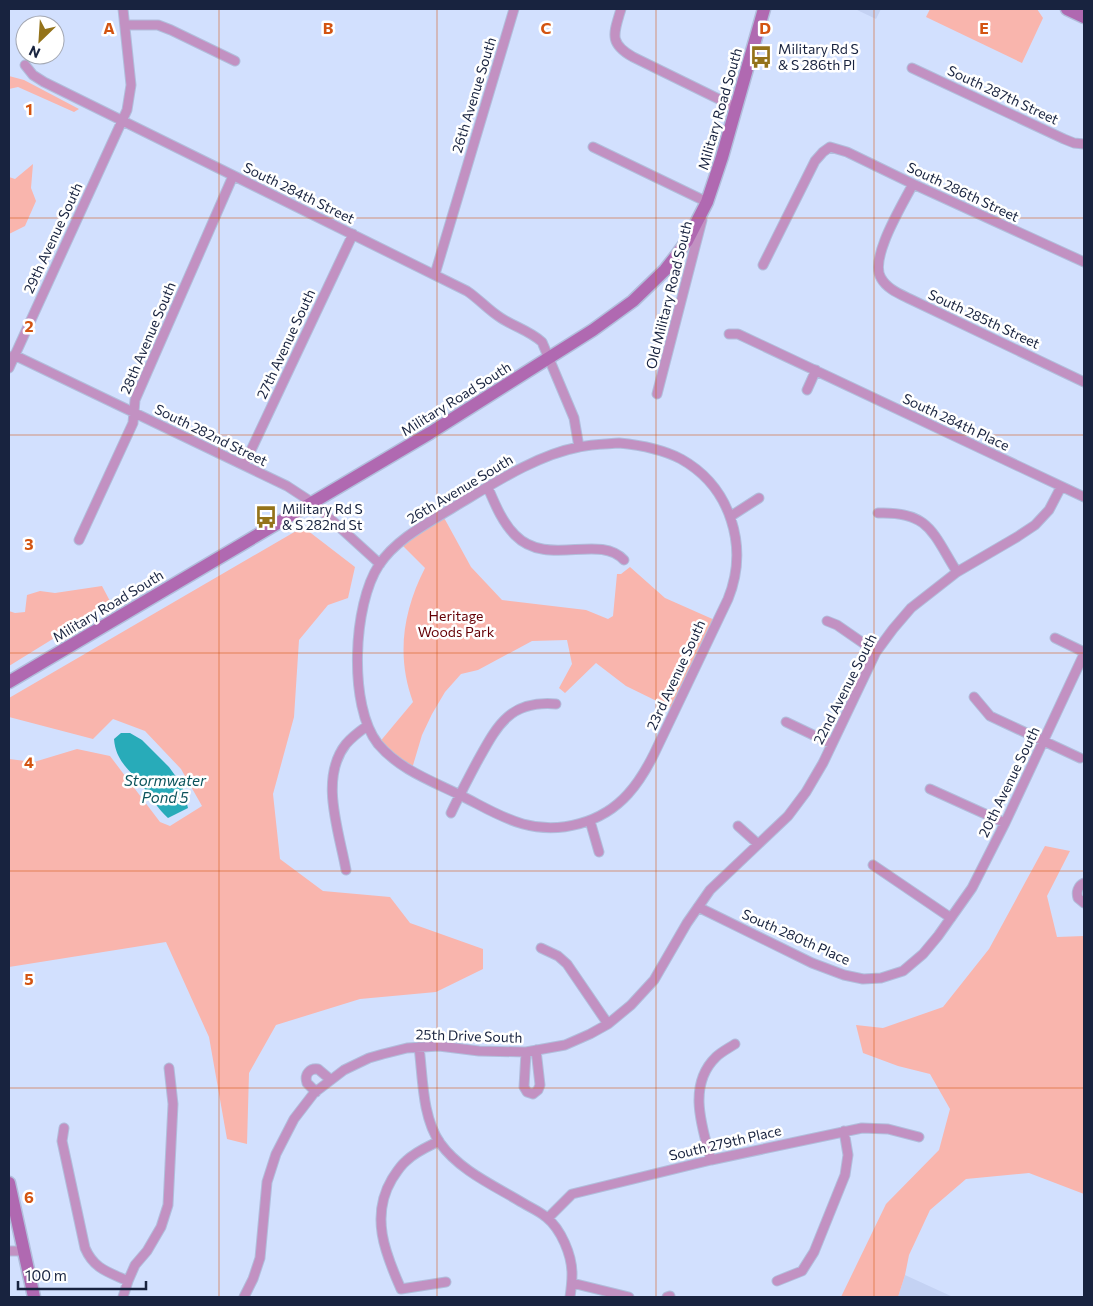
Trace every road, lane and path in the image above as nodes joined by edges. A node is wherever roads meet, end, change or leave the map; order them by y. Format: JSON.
{"nodes":[{"id":1,"x":123,"y":9,"type":"edge"},
{"id":2,"x":514,"y":9,"type":"edge"},
{"id":3,"x":621,"y":9,"type":"edge"},
{"id":4,"x":764,"y":9,"type":"edge"},
{"id":5,"x":1066,"y":9,"type":"edge"},
{"id":6,"x":1084,"y":17,"type":"edge"},
{"id":7,"x":125,"y":25,"type":"junction"},
{"id":8,"x":235,"y":61,"type":"dead end"},
{"id":9,"x":25,"y":65,"type":"dead end"},
{"id":10,"x":912,"y":68,"type":"dead end"},
{"id":11,"x":737,"y":108,"type":"junction"},
{"id":12,"x":123,"y":120,"type":"junction"},
{"id":13,"x":1084,"y":144,"type":"edge"},
{"id":14,"x":592,"y":146,"type":"dead end"},
{"id":15,"x":234,"y":176,"type":"junction"},
{"id":16,"x":912,"y":184,"type":"junction"},
{"id":17,"x":707,"y":202,"type":"junction"},
{"id":18,"x":353,"y":234,"type":"junction"},
{"id":19,"x":1084,"y":262,"type":"edge"},
{"id":20,"x":763,"y":265,"type":"dead end"},
{"id":21,"x":435,"y":274,"type":"junction"},
{"id":22,"x":728,"y":334,"type":"dead end"},
{"id":23,"x":14,"y":355,"type":"junction"},
{"id":24,"x":548,"y":359,"type":"junction"},
{"id":25,"x":9,"y":368,"type":"edge"},
{"id":26,"x":816,"y":370,"type":"junction"},
{"id":27,"x":1084,"y":382,"type":"edge"},
{"id":28,"x":807,"y":390,"type":"dead end"},
{"id":29,"x":657,"y":394,"type":"dead end"},
{"id":30,"x":133,"y":412,"type":"junction"},
{"id":31,"x":579,"y":447,"type":"junction"},
{"id":32,"x":244,"y":465,"type":"junction"},
{"id":33,"x":1061,"y":486,"type":"junction"},
{"id":34,"x":488,"y":488,"type":"junction"},
{"id":35,"x":1084,"y":497,"type":"edge"},
{"id":36,"x":760,"y":498,"type":"dead end"},
{"id":37,"x":314,"y":503,"type":"junction"},
{"id":38,"x":878,"y":513,"type":"dead end"},
{"id":39,"x":731,"y":516,"type":"junction"},
{"id":40,"x":79,"y":540,"type":"dead end"},
{"id":41,"x":624,"y":560,"type":"dead end"},
{"id":42,"x":380,"y":564,"type":"junction"},
{"id":43,"x":957,"y":572,"type":"junction"},
{"id":44,"x":827,"y":621,"type":"dead end"},
{"id":45,"x":1056,"y":638,"type":"dead end"},
{"id":46,"x":876,"y":652,"type":"junction"},
{"id":47,"x":1084,"y":653,"type":"edge"},
{"id":48,"x":9,"y":682,"type":"edge"},
{"id":49,"x":974,"y":697,"type":"dead end"},
{"id":50,"x":556,"y":704,"type":"dead end"},
{"id":51,"x":786,"y":722,"type":"dead end"},
{"id":52,"x":367,"y":726,"type":"junction"},
{"id":53,"x":1044,"y":742,"type":"junction"},
{"id":54,"x":832,"y":744,"type":"junction"},
{"id":55,"x":1080,"y":758,"type":"dead end"},
{"id":56,"x":930,"y":789,"type":"dead end"},
{"id":57,"x":460,"y":795,"type":"junction"},
{"id":58,"x":451,"y":814,"type":"dead end"},
{"id":59,"x":590,"y":821,"type":"junction"},
{"id":60,"x":1005,"y":823,"type":"junction"},
{"id":61,"x":738,"y":826,"type":"dead end"},
{"id":62,"x":758,"y":844,"type":"junction"},
{"id":63,"x":599,"y":852,"type":"dead end"},
{"id":64,"x":873,"y":865,"type":"dead end"},
{"id":65,"x":346,"y":870,"type":"dead end"},
{"id":66,"x":1084,"y":883,"type":"edge"},
{"id":67,"x":1084,"y":903,"type":"edge"},
{"id":68,"x":698,"y":907,"type":"junction"},
{"id":69,"x":951,"y":918,"type":"junction"},
{"id":70,"x":541,"y":948,"type":"dead end"},
{"id":71,"x":608,"y":1024,"type":"junction"},
{"id":72,"x":735,"y":1044,"type":"dead end"},
{"id":73,"x":419,"y":1047,"type":"junction"},
{"id":74,"x":536,"y":1050,"type":"junction"},
{"id":75,"x":526,"y":1052,"type":"junction"},
{"id":76,"x":168,"y":1068,"type":"dead end"},
{"id":77,"x":330,"y":1080,"type":"junction"},
{"id":78,"x":316,"y":1092,"type":"junction"},
{"id":79,"x":64,"y":1128,"type":"dead end"},
{"id":80,"x":844,"y":1131,"type":"junction"},
{"id":81,"x":919,"y":1137,"type":"dead end"},
{"id":82,"x":439,"y":1141,"type":"junction"},
{"id":83,"x":711,"y":1160,"type":"junction"},
{"id":84,"x":9,"y":1183,"type":"edge"},
{"id":85,"x":548,"y":1218,"type":"junction"},
{"id":86,"x":9,"y":1251,"type":"edge"},
{"id":87,"x":24,"y":1251,"type":"junction"},
{"id":88,"x":128,"y":1281,"type":"junction"},
{"id":89,"x":777,"y":1281,"type":"dead end"},
{"id":90,"x":446,"y":1282,"type":"dead end"},
{"id":91,"x":572,"y":1283,"type":"junction"},
{"id":92,"x":34,"y":1297,"type":"edge"},
{"id":93,"x":124,"y":1297,"type":"edge"},
{"id":94,"x":244,"y":1297,"type":"edge"},
{"id":95,"x":570,"y":1297,"type":"edge"},
{"id":96,"x":629,"y":1297,"type":"edge"}],
"edges":[{"from":1,"to":7,"type":"street","name":"29th Avenue South"},
{"from":2,"to":21,"type":"street","name":"26th Avenue South"},
{"from":3,"to":11,"type":"street"},
{"from":4,"to":11,"type":"main road","name":"Military Road South"},
{"from":5,"to":6,"type":"main road"},
{"from":7,"to":8,"type":"street"},
{"from":7,"to":12,"type":"street","name":"29th Avenue South"},
{"from":9,"to":12,"type":"street","name":"South 284th Street"},
{"from":10,"to":13,"type":"street","name":"South 287th Street"},
{"from":11,"to":17,"type":"main road","name":"Military Road South"},
{"from":12,"to":15,"type":"street","name":"South 284th Street"},
{"from":12,"to":23,"type":"street","name":"29th Avenue South"},
{"from":14,"to":17,"type":"street"},
{"from":15,"to":18,"type":"street","name":"South 284th Street"},
{"from":15,"to":30,"type":"street","name":"28th Avenue South"},
{"from":16,"to":19,"type":"street","name":"South 286th Street"},
{"from":16,"to":20,"type":"street","name":"South 286th Street"},
{"from":16,"to":27,"type":"street","name":"South 285th Street"},
{"from":17,"to":24,"type":"main road","name":"Military Road South"},
{"from":17,"to":29,"type":"street","name":"Old Military Road South"},
{"from":18,"to":21,"type":"street","name":"South 284th Street"},
{"from":18,"to":32,"type":"street","name":"27th Avenue South"},
{"from":21,"to":24,"type":"street","name":"South 284th Street"},
{"from":22,"to":26,"type":"street","name":"South 284th Place"},
{"from":23,"to":25,"type":"street","name":"29th Avenue South"},
{"from":23,"to":30,"type":"street","name":"South 282nd Street"},
{"from":24,"to":31,"type":"street"},
{"from":24,"to":37,"type":"main road","name":"Military Road South"},
{"from":26,"to":28,"type":"street"},
{"from":26,"to":33,"type":"street","name":"South 284th Place"},
{"from":30,"to":32,"type":"street","name":"South 282nd Street"},
{"from":30,"to":40,"type":"street","name":"28th Avenue South"},
{"from":31,"to":34,"type":"street","name":"26th Avenue South"},
{"from":31,"to":39,"type":"street"},
{"from":32,"to":37,"type":"street","name":"South 282nd Street"},
{"from":33,"to":35,"type":"street","name":"South 284th Place"},
{"from":33,"to":43,"type":"street","name":"22nd Avenue South"},
{"from":34,"to":41,"type":"street"},
{"from":34,"to":42,"type":"street","name":"26th Avenue South"},
{"from":36,"to":39,"type":"street"},
{"from":37,"to":42,"type":"street","name":"South 282nd Street"},
{"from":37,"to":48,"type":"main road","name":"Military Road South"},
{"from":38,"to":43,"type":"street"},
{"from":39,"to":59,"type":"street","name":"23rd Avenue South"},
{"from":42,"to":52,"type":"street","name":"26th Avenue South"},
{"from":43,"to":46,"type":"street","name":"22nd Avenue South"},
{"from":44,"to":46,"type":"street"},
{"from":45,"to":47,"type":"street"},
{"from":46,"to":54,"type":"street","name":"22nd Avenue South"},
{"from":47,"to":53,"type":"street","name":"20th Avenue South"},
{"from":49,"to":53,"type":"street"},
{"from":50,"to":57,"type":"street"},
{"from":51,"to":54,"type":"street"},
{"from":52,"to":57,"type":"street"},
{"from":52,"to":65,"type":"street"},
{"from":53,"to":55,"type":"street"},
{"from":53,"to":60,"type":"street","name":"20th Avenue South"},
{"from":54,"to":62,"type":"street","name":"22nd Avenue South"},
{"from":56,"to":60,"type":"street"},
{"from":57,"to":58,"type":"street"},
{"from":57,"to":59,"type":"street"},
{"from":59,"to":63,"type":"street"},
{"from":60,"to":69,"type":"street","name":"20th Avenue South"},
{"from":61,"to":62,"type":"street"},
{"from":62,"to":68,"type":"street","name":"22nd Avenue South"},
{"from":64,"to":69,"type":"street"},
{"from":66,"to":67,"type":"street"},
{"from":68,"to":69,"type":"street","name":"South 280th Place"},
{"from":68,"to":71,"type":"street","name":"22nd Avenue South"},
{"from":70,"to":71,"type":"street"},
{"from":71,"to":74,"type":"street","name":"25th Drive South"},
{"from":72,"to":83,"type":"street"},
{"from":73,"to":75,"type":"street","name":"25th Drive South"},
{"from":73,"to":77,"type":"street","name":"25th Drive South"},
{"from":73,"to":82,"type":"street"},
{"from":74,"to":75,"type":"street","name":"25th Drive South"},
{"from":74,"to":75,"type":"street"},
{"from":76,"to":88,"type":"street"},
{"from":77,"to":78,"type":"street","name":"25th Drive South"},
{"from":77,"to":78,"type":"street"},
{"from":78,"to":94,"type":"street","name":"25th Drive South"},
{"from":79,"to":88,"type":"street"},
{"from":80,"to":81,"type":"street","name":"South 279th Place"},
{"from":80,"to":83,"type":"street","name":"South 279th Place"},
{"from":80,"to":89,"type":"street"},
{"from":82,"to":85,"type":"street"},
{"from":82,"to":90,"type":"street"},
{"from":83,"to":85,"type":"street","name":"South 279th Place"},
{"from":84,"to":87,"type":"main road"},
{"from":85,"to":91,"type":"street"},
{"from":86,"to":87,"type":"street"},
{"from":87,"to":92,"type":"main road"},
{"from":88,"to":93,"type":"street"},
{"from":91,"to":95,"type":"street"},
{"from":91,"to":96,"type":"street"}]}
